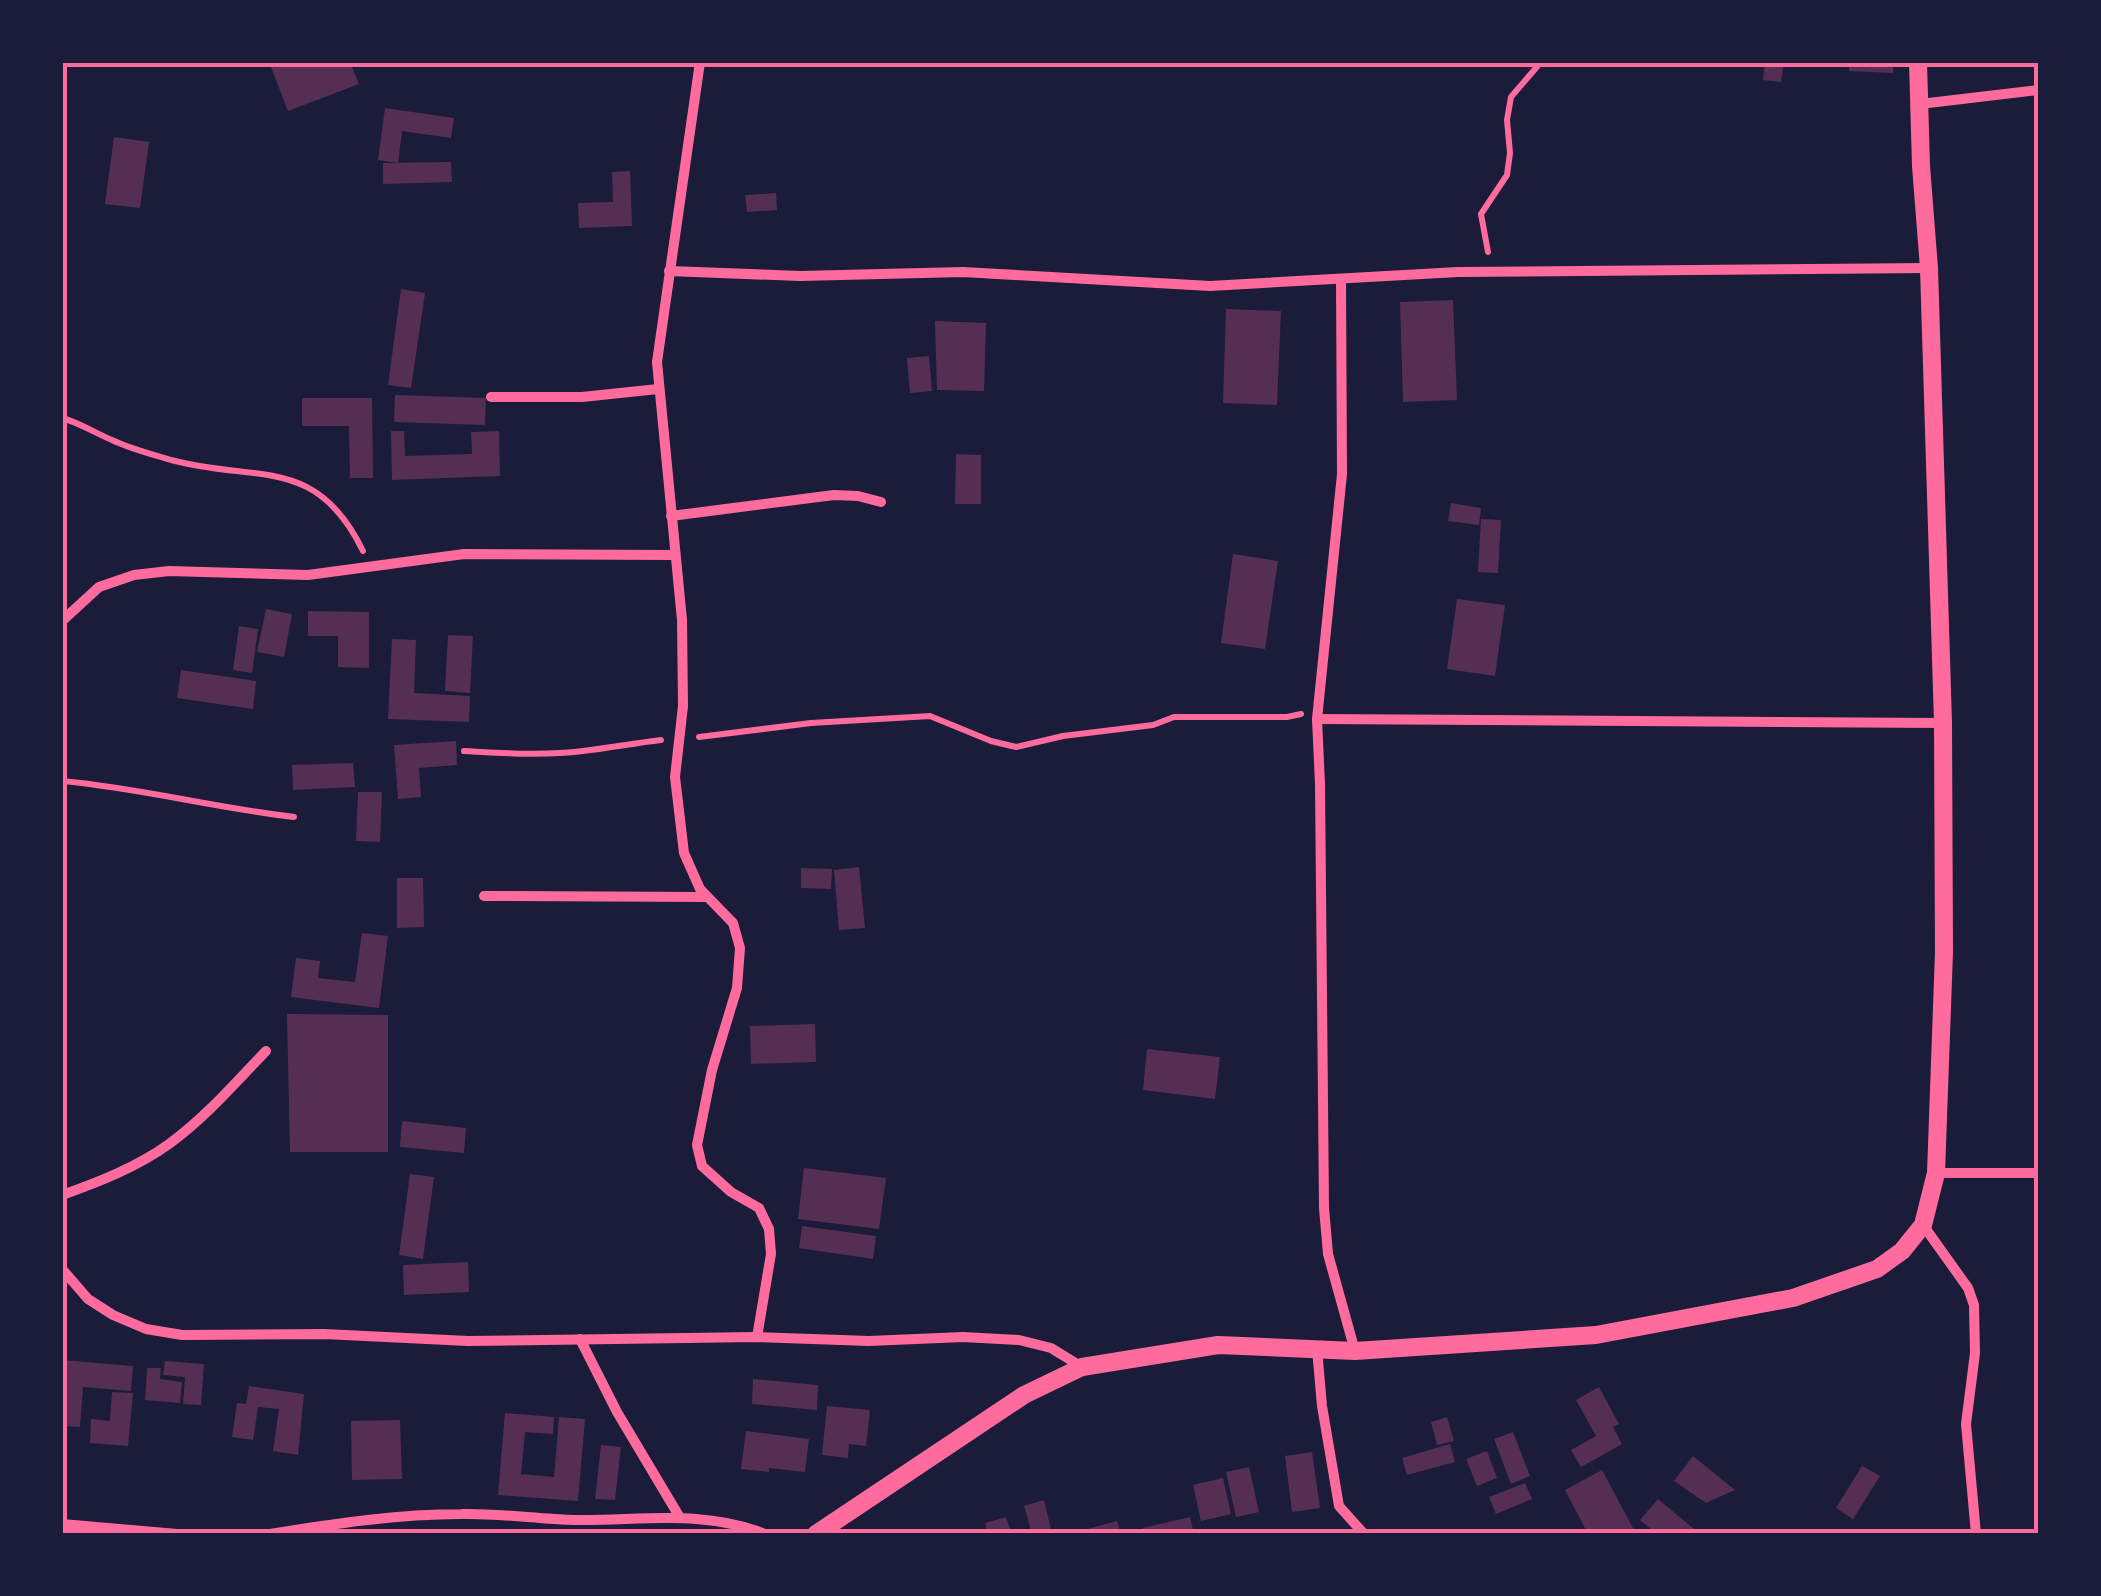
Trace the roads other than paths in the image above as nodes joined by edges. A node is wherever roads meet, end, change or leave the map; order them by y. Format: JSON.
{"nodes":[{"id":1,"x":700,"y":62,"type":"edge"},
{"id":2,"x":1918,"y":62,"type":"edge"},
{"id":3,"x":2038,"y":90,"type":"edge"},
{"id":4,"x":1920,"y":104,"type":"junction"},
{"id":5,"x":1929,"y":268,"type":"junction"},
{"id":6,"x":670,"y":271,"type":"junction"},
{"id":7,"x":1341,"y":280,"type":"junction"},
{"id":8,"x":658,"y":389,"type":"junction"},
{"id":9,"x":491,"y":397,"type":"dead end"},
{"id":10,"x":881,"y":502,"type":"dead end"},
{"id":11,"x":671,"y":516,"type":"junction"},
{"id":12,"x":675,"y":554,"type":"junction"},
{"id":13,"x":62,"y":621,"type":"edge"},
{"id":14,"x":1317,"y":713,"type":"junction"},
{"id":15,"x":1943,"y":723,"type":"junction"},
{"id":16,"x":484,"y":896,"type":"dead end"},
{"id":17,"x":706,"y":897,"type":"junction"},
{"id":18,"x":266,"y":1051,"type":"dead end"},
{"id":19,"x":1936,"y":1173,"type":"junction"},
{"id":20,"x":2038,"y":1173,"type":"edge"},
{"id":21,"x":62,"y":1195,"type":"edge"},
{"id":22,"x":1923,"y":1225,"type":"junction"},
{"id":23,"x":62,"y":1269,"type":"edge"},
{"id":24,"x":757,"y":1337,"type":"junction"},
{"id":25,"x":580,"y":1338,"type":"junction"},
{"id":26,"x":1318,"y":1349,"type":"junction"},
{"id":27,"x":1355,"y":1351,"type":"junction"},
{"id":28,"x":1082,"y":1367,"type":"junction"},
{"id":29,"x":679,"y":1516,"type":"junction"},
{"id":30,"x":571,"y":1520,"type":"junction"},
{"id":31,"x":62,"y":1524,"type":"edge"},
{"id":32,"x":177,"y":1534,"type":"edge"},
{"id":33,"x":270,"y":1534,"type":"edge"},
{"id":34,"x":572,"y":1534,"type":"edge"},
{"id":35,"x":765,"y":1534,"type":"edge"},
{"id":36,"x":816,"y":1534,"type":"edge"},
{"id":37,"x":1364,"y":1534,"type":"edge"},
{"id":38,"x":1976,"y":1534,"type":"edge"}],
"edges":[{"from":1,"to":6,"type":"street"},
{"from":2,"to":4,"type":"street"},
{"from":3,"to":4,"type":"street"},
{"from":4,"to":5,"type":"street"},
{"from":5,"to":7,"type":"street"},
{"from":5,"to":15,"type":"street"},
{"from":6,"to":7,"type":"street"},
{"from":6,"to":8,"type":"street"},
{"from":7,"to":14,"type":"street"},
{"from":8,"to":9,"type":"street"},
{"from":8,"to":11,"type":"street"},
{"from":10,"to":11,"type":"street"},
{"from":11,"to":12,"type":"street"},
{"from":12,"to":13,"type":"street"},
{"from":12,"to":17,"type":"street"},
{"from":14,"to":15,"type":"street"},
{"from":14,"to":27,"type":"street"},
{"from":15,"to":19,"type":"street"},
{"from":16,"to":17,"type":"street"},
{"from":17,"to":24,"type":"street"},
{"from":18,"to":21,"type":"street"},
{"from":19,"to":20,"type":"street"},
{"from":19,"to":22,"type":"street"},
{"from":22,"to":27,"type":"street"},
{"from":22,"to":38,"type":"street"},
{"from":23,"to":25,"type":"street"},
{"from":24,"to":25,"type":"street"},
{"from":24,"to":28,"type":"street"},
{"from":25,"to":29,"type":"street"},
{"from":26,"to":27,"type":"street"},
{"from":26,"to":28,"type":"street"},
{"from":26,"to":37,"type":"street"},
{"from":28,"to":36,"type":"street"},
{"from":29,"to":30,"type":"street"},
{"from":29,"to":35,"type":"street"},
{"from":30,"to":33,"type":"street"},
{"from":30,"to":34,"type":"street"},
{"from":31,"to":32,"type":"street"}]}
